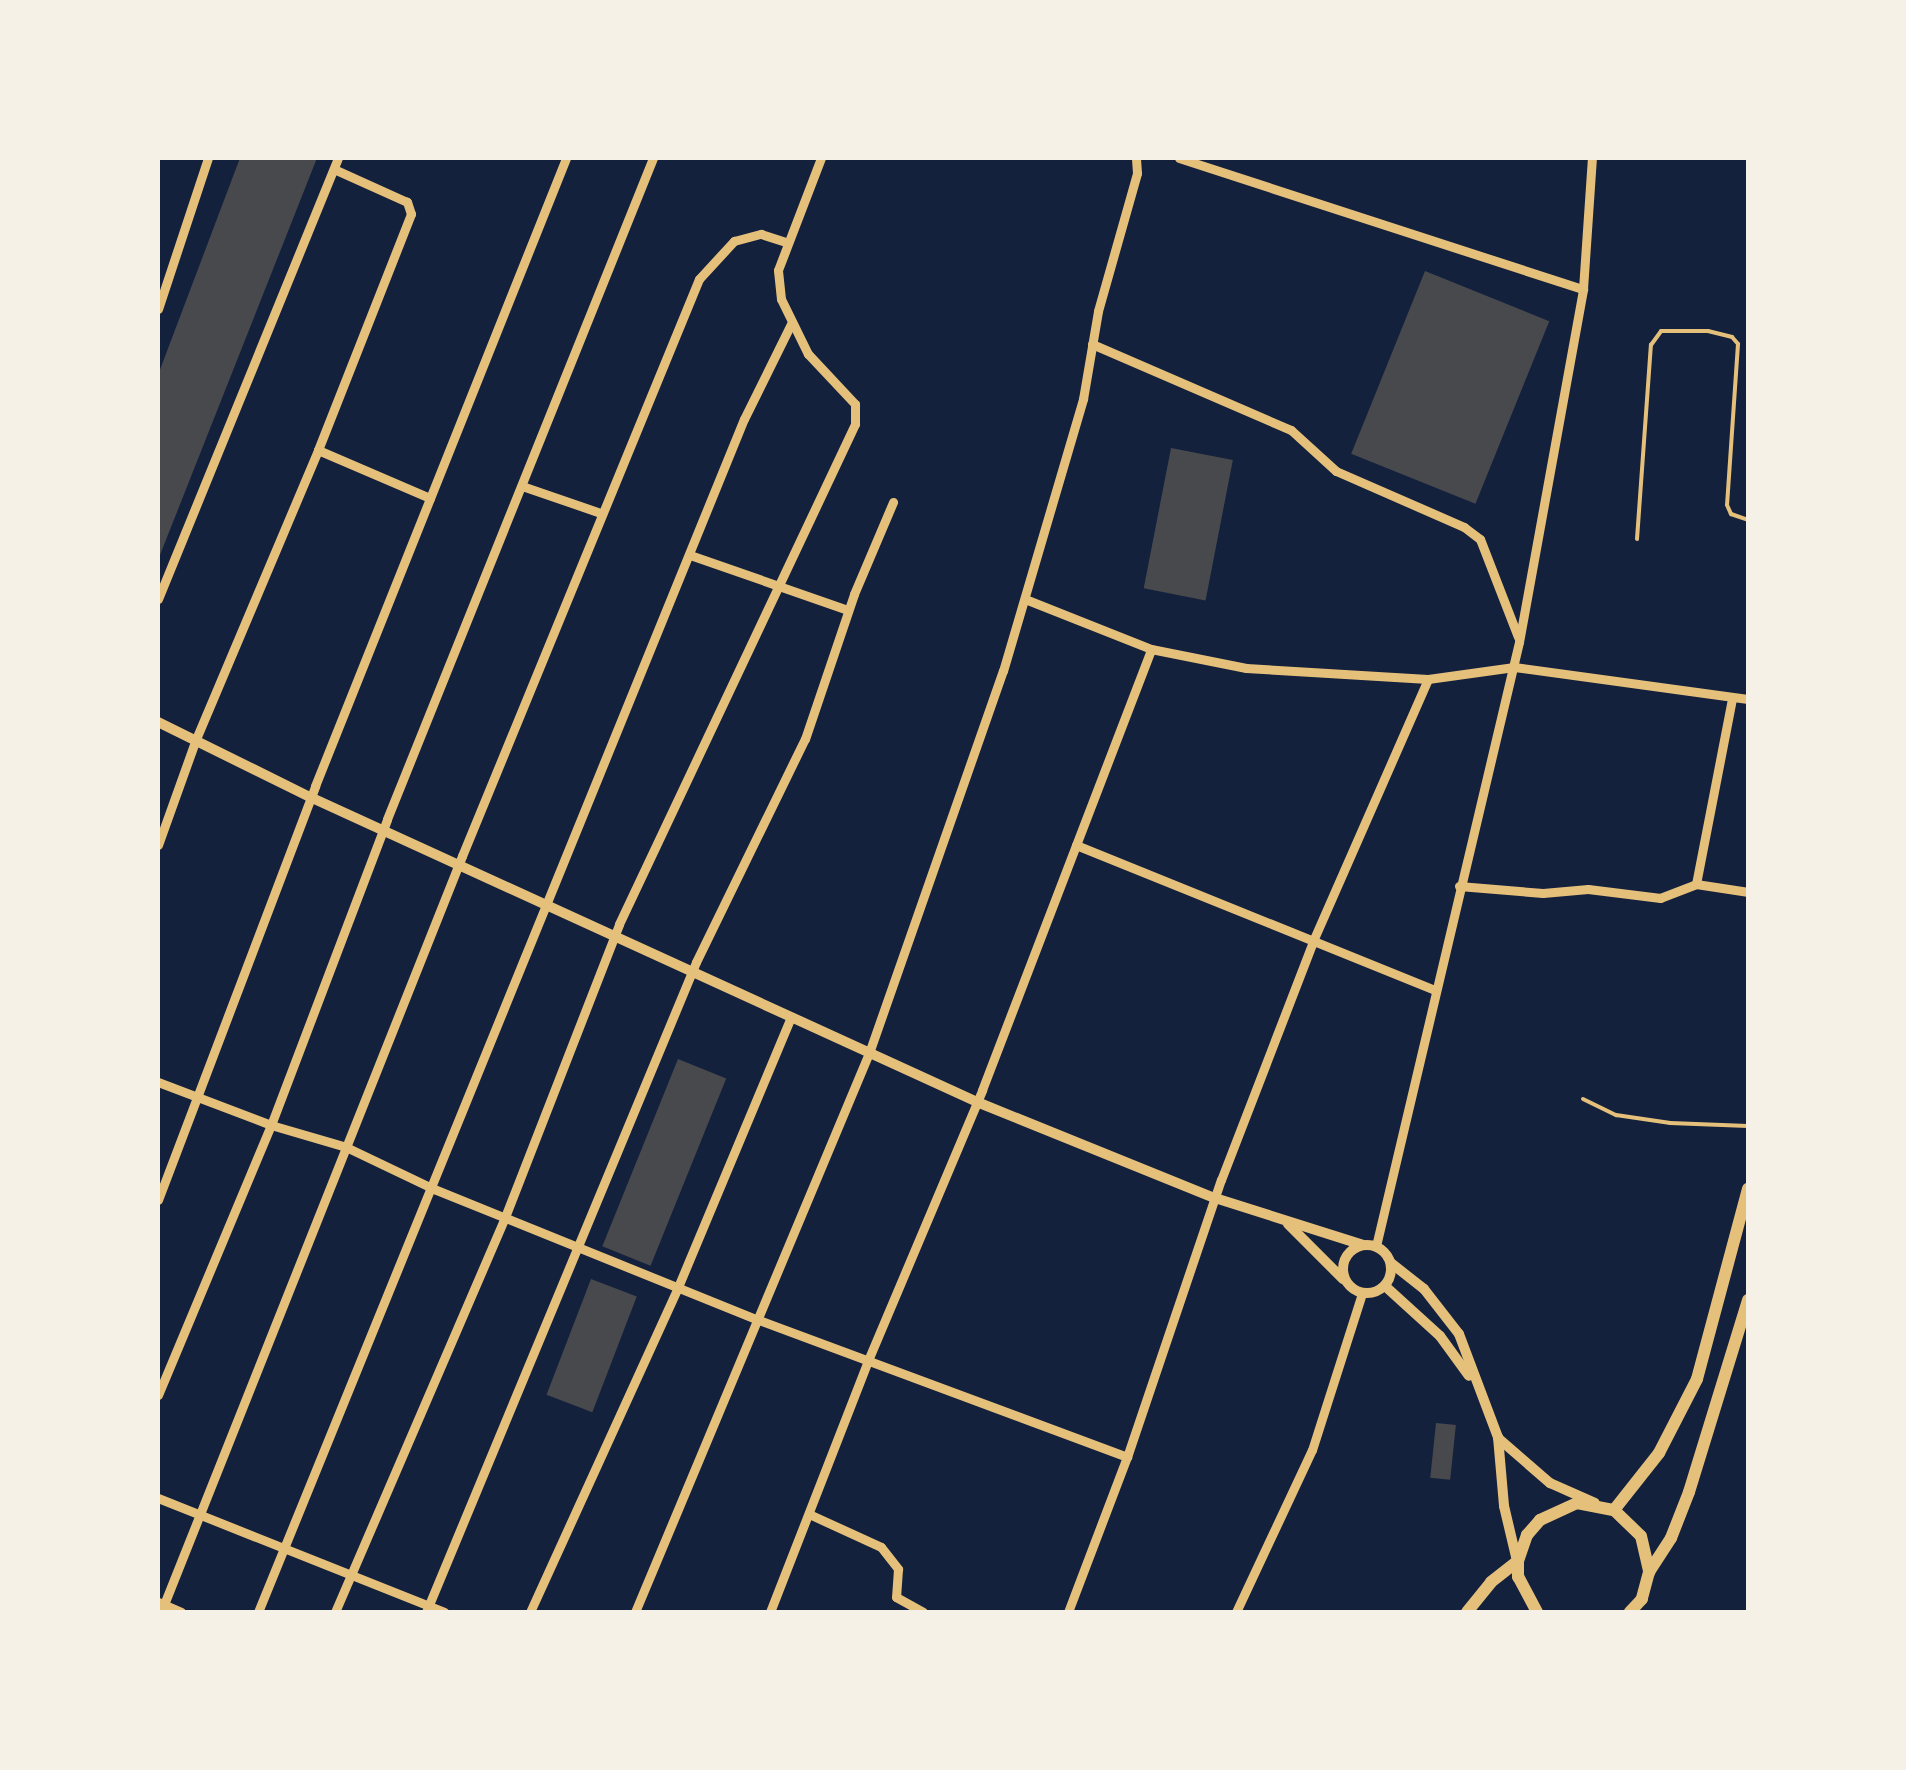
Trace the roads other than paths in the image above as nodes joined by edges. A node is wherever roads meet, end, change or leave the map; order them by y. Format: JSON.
{"nodes":[{"id":1,"x":208,"y":158,"type":"edge"},
{"id":2,"x":338,"y":158,"type":"edge"},
{"id":3,"x":566,"y":158,"type":"edge"},
{"id":4,"x":652,"y":158,"type":"edge"},
{"id":5,"x":821,"y":158,"type":"edge"},
{"id":6,"x":1136,"y":158,"type":"edge"},
{"id":7,"x":1179,"y":158,"type":"edge"},
{"id":8,"x":1592,"y":158,"type":"edge"},
{"id":9,"x":334,"y":169,"type":"junction"},
{"id":10,"x":786,"y":242,"type":"junction"},
{"id":11,"x":1584,"y":289,"type":"junction"},
{"id":12,"x":158,"y":309,"type":"edge"},
{"id":13,"x":791,"y":324,"type":"junction"},
{"id":14,"x":1092,"y":344,"type":"junction"},
{"id":15,"x":318,"y":450,"type":"junction"},
{"id":16,"x":522,"y":486,"type":"junction"},
{"id":17,"x":430,"y":498,"type":"junction"},
{"id":18,"x":894,"y":502,"type":"dead end"},
{"id":19,"x":600,"y":513,"type":"junction"},
{"id":20,"x":1748,"y":520,"type":"edge"},
{"id":21,"x":1636,"y":539,"type":"dead end"},
{"id":22,"x":690,"y":556,"type":"junction"},
{"id":23,"x":777,"y":583,"type":"junction"},
{"id":24,"x":158,"y":599,"type":"edge"},
{"id":25,"x":1025,"y":600,"type":"junction"},
{"id":26,"x":848,"y":610,"type":"junction"},
{"id":27,"x":1519,"y":642,"type":"junction"},
{"id":28,"x":1151,"y":648,"type":"junction"},
{"id":29,"x":1514,"y":667,"type":"junction"},
{"id":30,"x":1428,"y":679,"type":"junction"},
{"id":31,"x":1732,"y":698,"type":"junction"},
{"id":32,"x":1748,"y":699,"type":"edge"},
{"id":33,"x":158,"y":722,"type":"edge"},
{"id":34,"x":196,"y":740,"type":"junction"},
{"id":35,"x":310,"y":797,"type":"junction"},
{"id":36,"x":383,"y":830,"type":"junction"},
{"id":37,"x":158,"y":845,"type":"edge"},
{"id":38,"x":1076,"y":845,"type":"junction"},
{"id":39,"x":458,"y":865,"type":"junction"},
{"id":40,"x":1696,"y":884,"type":"junction"},
{"id":41,"x":1459,"y":886,"type":"junction"},
{"id":42,"x":1748,"y":892,"type":"edge"},
{"id":43,"x":544,"y":904,"type":"junction"},
{"id":44,"x":614,"y":936,"type":"junction"},
{"id":45,"x":1313,"y":940,"type":"junction"},
{"id":46,"x":692,"y":972,"type":"junction"},
{"id":47,"x":1434,"y":990,"type":"junction"},
{"id":48,"x":791,"y":1017,"type":"junction"},
{"id":49,"x":869,"y":1053,"type":"junction"},
{"id":50,"x":158,"y":1082,"type":"edge"},
{"id":51,"x":200,"y":1098,"type":"junction"},
{"id":52,"x":1583,"y":1099,"type":"dead end"},
{"id":53,"x":977,"y":1102,"type":"junction"},
{"id":54,"x":271,"y":1125,"type":"junction"},
{"id":55,"x":1748,"y":1126,"type":"edge"},
{"id":56,"x":346,"y":1147,"type":"junction"},
{"id":57,"x":434,"y":1189,"type":"junction"},
{"id":58,"x":1748,"y":1189,"type":"edge"},
{"id":59,"x":1215,"y":1198,"type":"junction"},
{"id":60,"x":158,"y":1200,"type":"edge"},
{"id":61,"x":505,"y":1218,"type":"junction"},
{"id":62,"x":1287,"y":1223,"type":"junction"},
{"id":63,"x":1363,"y":1245,"type":"junction"},
{"id":64,"x":1376,"y":1246,"type":"junction"},
{"id":65,"x":578,"y":1248,"type":"junction"},
{"id":66,"x":1392,"y":1264,"type":"junction"},
{"id":67,"x":1346,"y":1281,"type":"junction"},
{"id":68,"x":1385,"y":1286,"type":"junction"},
{"id":69,"x":678,"y":1288,"type":"junction"},
{"id":70,"x":1362,"y":1293,"type":"junction"},
{"id":71,"x":1748,"y":1300,"type":"edge"},
{"id":72,"x":759,"y":1320,"type":"junction"},
{"id":73,"x":869,"y":1358,"type":"junction"},
{"id":74,"x":1474,"y":1382,"type":"junction"},
{"id":75,"x":158,"y":1395,"type":"edge"},
{"id":76,"x":1498,"y":1437,"type":"junction"},
{"id":77,"x":1127,"y":1457,"type":"junction"},
{"id":78,"x":158,"y":1498,"type":"edge"},
{"id":79,"x":1596,"y":1504,"type":"junction"},
{"id":80,"x":1614,"y":1510,"type":"junction"},
{"id":81,"x":808,"y":1514,"type":"junction"},
{"id":82,"x":200,"y":1515,"type":"junction"},
{"id":83,"x":284,"y":1550,"type":"junction"},
{"id":84,"x":1518,"y":1561,"type":"junction"},
{"id":85,"x":1649,"y":1572,"type":"junction"},
{"id":86,"x":350,"y":1575,"type":"junction"},
{"id":87,"x":1644,"y":1606,"type":"edge"},
{"id":88,"x":161,"y":1607,"type":"edge"},
{"id":89,"x":427,"y":1609,"type":"edge"},
{"id":90,"x":181,"y":1612,"type":"edge"},
{"id":91,"x":258,"y":1612,"type":"edge"},
{"id":92,"x":335,"y":1612,"type":"edge"},
{"id":93,"x":444,"y":1612,"type":"edge"},
{"id":94,"x":530,"y":1612,"type":"edge"},
{"id":95,"x":636,"y":1612,"type":"edge"},
{"id":96,"x":770,"y":1612,"type":"edge"},
{"id":97,"x":922,"y":1612,"type":"edge"},
{"id":98,"x":1068,"y":1612,"type":"edge"},
{"id":99,"x":1236,"y":1612,"type":"edge"},
{"id":100,"x":1467,"y":1612,"type":"edge"},
{"id":101,"x":1537,"y":1612,"type":"edge"},
{"id":102,"x":1630,"y":1612,"type":"edge"}],
"edges":[{"from":1,"to":12,"type":"street"},
{"from":2,"to":9,"type":"street"},
{"from":3,"to":17,"type":"street"},
{"from":4,"to":16,"type":"street"},
{"from":5,"to":10,"type":"street"},
{"from":6,"to":14,"type":"street"},
{"from":7,"to":11,"type":"street"},
{"from":8,"to":11,"type":"street"},
{"from":9,"to":15,"type":"street"},
{"from":9,"to":24,"type":"street"},
{"from":10,"to":13,"type":"street"},
{"from":10,"to":19,"type":"street"},
{"from":11,"to":27,"type":"street"},
{"from":13,"to":22,"type":"street"},
{"from":13,"to":23,"type":"street"},
{"from":14,"to":25,"type":"street"},
{"from":14,"to":27,"type":"street"},
{"from":15,"to":17,"type":"street"},
{"from":15,"to":34,"type":"street"},
{"from":16,"to":19,"type":"street"},
{"from":16,"to":36,"type":"street"},
{"from":17,"to":35,"type":"street"},
{"from":18,"to":26,"type":"street"},
{"from":19,"to":39,"type":"street"},
{"from":20,"to":21,"type":"lane"},
{"from":22,"to":23,"type":"street"},
{"from":22,"to":43,"type":"street"},
{"from":23,"to":26,"type":"street"},
{"from":23,"to":44,"type":"street"},
{"from":25,"to":28,"type":"street"},
{"from":25,"to":49,"type":"street"},
{"from":26,"to":46,"type":"street"},
{"from":27,"to":29,"type":"street"},
{"from":28,"to":30,"type":"street"},
{"from":28,"to":38,"type":"street"},
{"from":29,"to":30,"type":"street"},
{"from":29,"to":31,"type":"street"},
{"from":29,"to":41,"type":"street"},
{"from":30,"to":45,"type":"street"},
{"from":31,"to":32,"type":"street"},
{"from":31,"to":40,"type":"street"},
{"from":33,"to":34,"type":"street"},
{"from":34,"to":35,"type":"street"},
{"from":34,"to":37,"type":"street"},
{"from":35,"to":36,"type":"street"},
{"from":35,"to":51,"type":"street"},
{"from":36,"to":39,"type":"street"},
{"from":36,"to":54,"type":"street"},
{"from":38,"to":45,"type":"street"},
{"from":38,"to":53,"type":"street"},
{"from":39,"to":43,"type":"street"},
{"from":39,"to":56,"type":"street"},
{"from":40,"to":41,"type":"street"},
{"from":40,"to":42,"type":"street"},
{"from":41,"to":47,"type":"street"},
{"from":43,"to":44,"type":"street"},
{"from":43,"to":57,"type":"street"},
{"from":44,"to":46,"type":"street"},
{"from":44,"to":61,"type":"street"},
{"from":45,"to":47,"type":"street"},
{"from":45,"to":59,"type":"street"},
{"from":46,"to":48,"type":"street"},
{"from":46,"to":65,"type":"street"},
{"from":47,"to":64,"type":"street"},
{"from":48,"to":49,"type":"street"},
{"from":48,"to":69,"type":"street"},
{"from":49,"to":53,"type":"street"},
{"from":49,"to":72,"type":"street"},
{"from":50,"to":51,"type":"street"},
{"from":51,"to":54,"type":"street"},
{"from":51,"to":60,"type":"street"},
{"from":52,"to":55,"type":"lane"},
{"from":53,"to":59,"type":"street"},
{"from":53,"to":73,"type":"street"},
{"from":54,"to":56,"type":"street"},
{"from":54,"to":75,"type":"street"},
{"from":56,"to":57,"type":"street"},
{"from":56,"to":82,"type":"street"},
{"from":57,"to":61,"type":"street"},
{"from":57,"to":83,"type":"street"},
{"from":58,"to":80,"type":"main road"},
{"from":59,"to":62,"type":"street"},
{"from":59,"to":77,"type":"street"},
{"from":61,"to":65,"type":"street"},
{"from":61,"to":86,"type":"street"},
{"from":62,"to":63,"type":"street"},
{"from":62,"to":67,"type":"street"},
{"from":63,"to":64,"type":"street"},
{"from":63,"to":67,"type":"street"},
{"from":64,"to":66,"type":"street"},
{"from":65,"to":69,"type":"street"},
{"from":65,"to":89,"type":"street"},
{"from":66,"to":68,"type":"street"},
{"from":66,"to":74,"type":"street"},
{"from":67,"to":70,"type":"street"},
{"from":68,"to":70,"type":"street"},
{"from":68,"to":74,"type":"street"},
{"from":69,"to":72,"type":"street"},
{"from":69,"to":94,"type":"street"},
{"from":70,"to":99,"type":"street"},
{"from":71,"to":85,"type":"main road"},
{"from":72,"to":73,"type":"street"},
{"from":72,"to":95,"type":"street"},
{"from":73,"to":77,"type":"street"},
{"from":73,"to":81,"type":"street"},
{"from":74,"to":76,"type":"street"},
{"from":76,"to":79,"type":"street"},
{"from":76,"to":84,"type":"street"},
{"from":77,"to":98,"type":"street"},
{"from":78,"to":82,"type":"street"},
{"from":79,"to":80,"type":"main road"},
{"from":79,"to":84,"type":"main road"},
{"from":80,"to":85,"type":"main road"},
{"from":81,"to":96,"type":"street"},
{"from":81,"to":97,"type":"street"},
{"from":82,"to":83,"type":"street"},
{"from":82,"to":88,"type":"street"},
{"from":83,"to":86,"type":"street"},
{"from":83,"to":91,"type":"street"},
{"from":84,"to":100,"type":"main road"},
{"from":84,"to":101,"type":"main road"},
{"from":85,"to":87,"type":"main road"},
{"from":86,"to":89,"type":"street"},
{"from":86,"to":92,"type":"street"},
{"from":87,"to":102,"type":"main road"},
{"from":88,"to":90,"type":"street"},
{"from":89,"to":93,"type":"street"}]}
